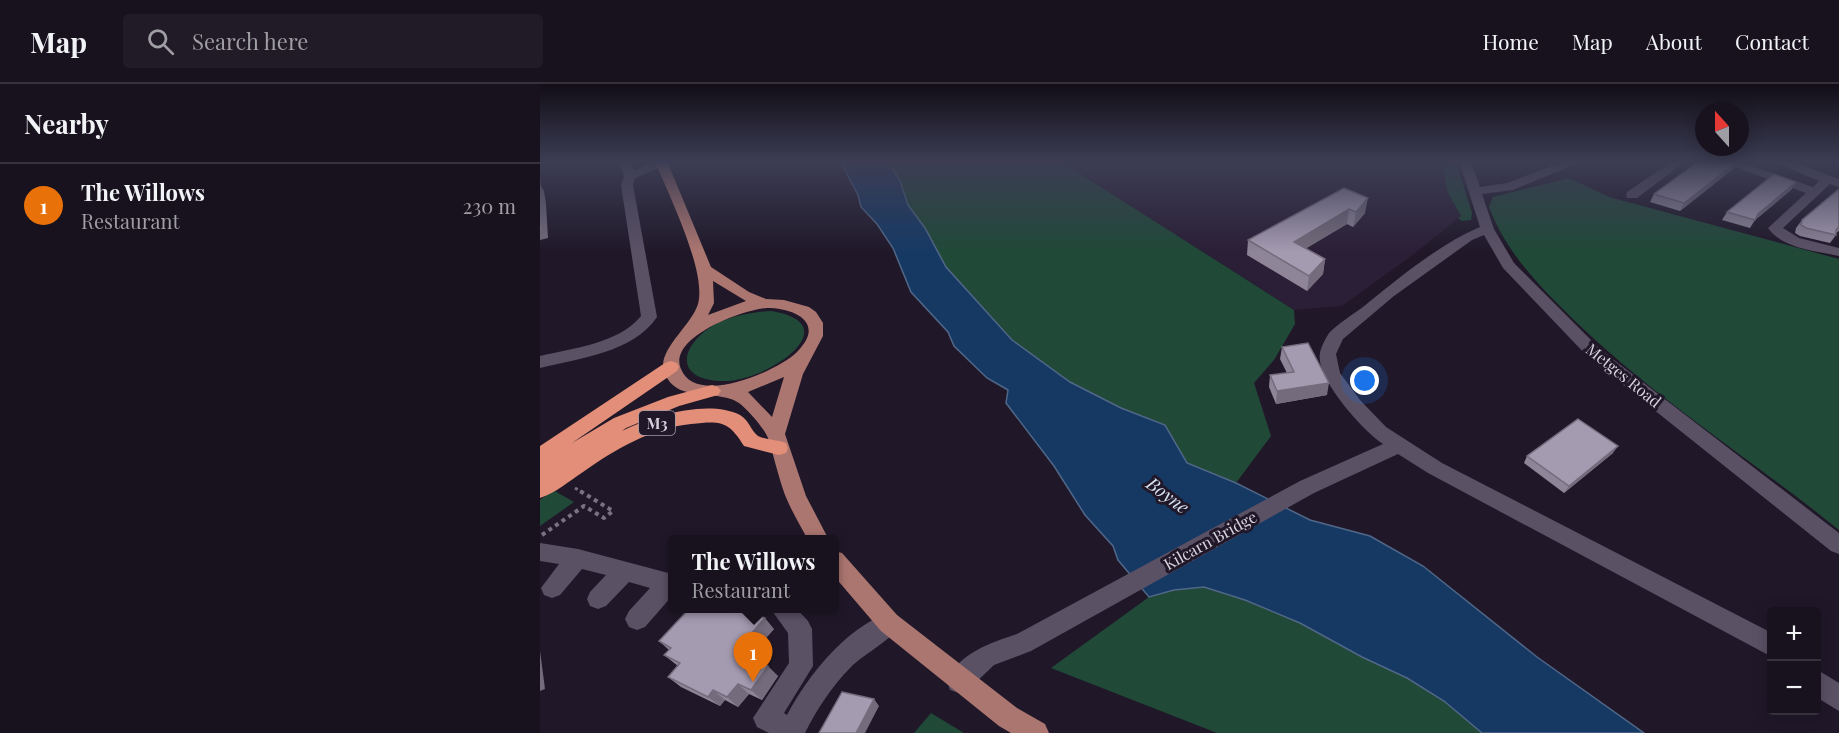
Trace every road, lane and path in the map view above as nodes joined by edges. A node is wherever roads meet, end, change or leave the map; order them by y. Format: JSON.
{"nodes":[{"id":1,"x":628,"y":191,"type":"edge"},
{"id":2,"x":673,"y":191,"type":"edge"},
{"id":3,"x":1474,"y":191,"type":"edge"},
{"id":4,"x":1637,"y":191,"type":"edge"},
{"id":5,"x":1814,"y":192,"type":"edge"},
{"id":6,"x":1632,"y":195,"type":"dead end"},
{"id":7,"x":1487,"y":229,"type":"junction"},
{"id":8,"x":1839,"y":252,"type":"edge"},
{"id":9,"x":705,"y":269,"type":"junction"},
{"id":10,"x":765,"y":304,"type":"junction"},
{"id":11,"x":690,"y":333,"type":"junction"},
{"id":12,"x":803,"y":356,"type":"junction"},
{"id":13,"x":540,"y":362,"type":"edge"},
{"id":14,"x":671,"y":367,"type":"junction"},
{"id":15,"x":731,"y":390,"type":"junction"},
{"id":16,"x":712,"y":391,"type":"junction"},
{"id":17,"x":778,"y":441,"type":"junction"},
{"id":18,"x":1399,"y":445,"type":"junction"},
{"id":19,"x":540,"y":456,"type":"edge"},
{"id":20,"x":540,"y":473,"type":"edge"},
{"id":21,"x":567,"y":484,"type":"dead end"},
{"id":22,"x":540,"y":490,"type":"edge"},
{"id":23,"x":816,"y":535,"type":"edge"},
{"id":24,"x":540,"y":537,"type":"edge"},
{"id":25,"x":1839,"y":544,"type":"edge"},
{"id":26,"x":540,"y":552,"type":"edge"},
{"id":27,"x":578,"y":558,"type":"junction"},
{"id":28,"x":839,"y":566,"type":"edge"},
{"id":29,"x":626,"y":570,"type":"junction"},
{"id":30,"x":668,"y":583,"type":"edge"},
{"id":31,"x":668,"y":586,"type":"edge"},
{"id":32,"x":552,"y":588,"type":"dead end"},
{"id":33,"x":598,"y":599,"type":"dead end"},
{"id":34,"x":785,"y":613,"type":"edge"},
{"id":35,"x":637,"y":619,"type":"dead end"},
{"id":36,"x":889,"y":623,"type":"junction"},
{"id":37,"x":1767,"y":643,"type":"edge"},
{"id":38,"x":959,"y":681,"type":"junction"},
{"id":39,"x":1821,"y":685,"type":"edge"},
{"id":40,"x":1839,"y":698,"type":"edge"},
{"id":41,"x":791,"y":732,"type":"edge"},
{"id":42,"x":1036,"y":733,"type":"edge"}],
"edges":[{"from":1,"to":13,"type":"street"},
{"from":2,"to":9,"type":"main road"},
{"from":3,"to":7,"type":"street","name":"Metges Road"},
{"from":4,"to":6,"type":"street"},
{"from":5,"to":8,"type":"street"},
{"from":7,"to":18,"type":"street"},
{"from":7,"to":25,"type":"street","name":"Metges Road"},
{"from":9,"to":10,"type":"main road"},
{"from":9,"to":11,"type":"main road"},
{"from":10,"to":11,"type":"main road"},
{"from":10,"to":12,"type":"main road"},
{"from":11,"to":14,"type":"main road"},
{"from":12,"to":15,"type":"main road"},
{"from":12,"to":17,"type":"main road"},
{"from":14,"to":16,"type":"main road"},
{"from":14,"to":19,"type":"highway","number":"M3"},
{"from":15,"to":16,"type":"main road"},
{"from":15,"to":17,"type":"main road"},
{"from":16,"to":20,"type":"highway","number":"M3"},
{"from":17,"to":22,"type":"highway","number":"M3"},
{"from":17,"to":23,"type":"main road"},
{"from":18,"to":37,"type":"street"},
{"from":18,"to":38,"type":"street","name":"Kilcarn Bridge"},
{"from":21,"to":24,"type":"path"},
{"from":26,"to":27,"type":"street"},
{"from":27,"to":29,"type":"street"},
{"from":27,"to":32,"type":"street"},
{"from":28,"to":36,"type":"main road"},
{"from":29,"to":30,"type":"street"},
{"from":29,"to":33,"type":"street"},
{"from":31,"to":35,"type":"street"},
{"from":34,"to":41,"type":"street"},
{"from":36,"to":38,"type":"main road"},
{"from":36,"to":41,"type":"street"},
{"from":38,"to":42,"type":"main road"},
{"from":39,"to":40,"type":"street"}]}
